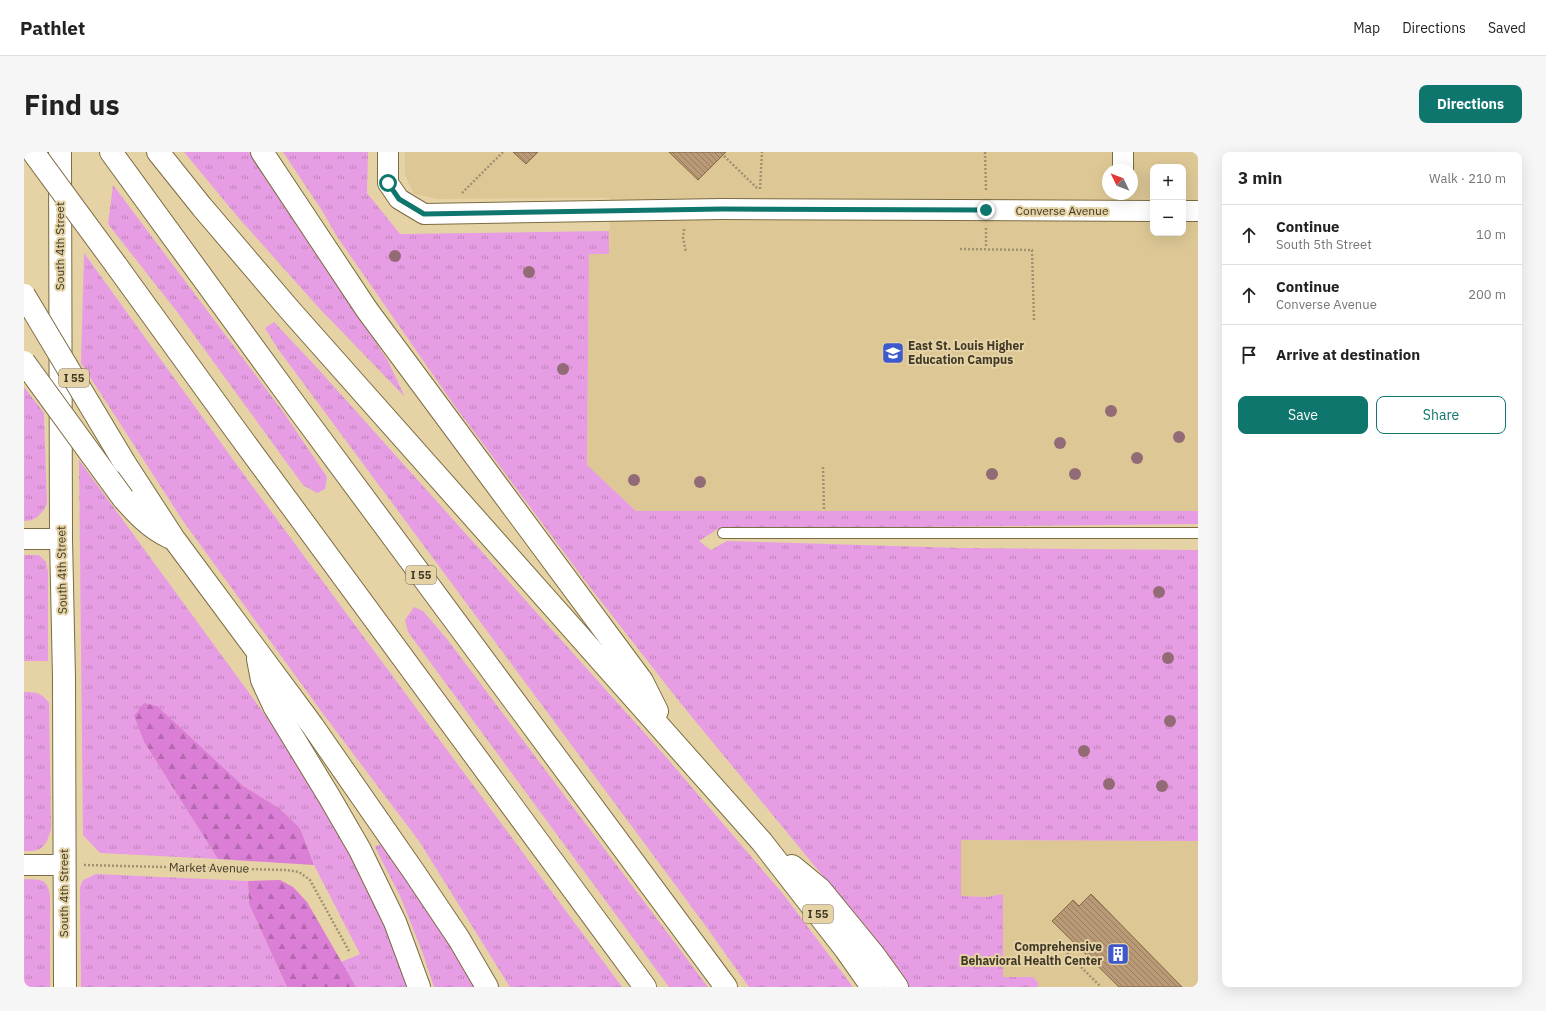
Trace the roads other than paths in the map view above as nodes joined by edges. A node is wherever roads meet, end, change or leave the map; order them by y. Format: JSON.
{"nodes":[{"id":1,"x":33,"y":152,"type":"edge"},
{"id":2,"x":60,"y":152,"type":"edge"},
{"id":3,"x":158,"y":152,"type":"edge"},
{"id":4,"x":262,"y":152,"type":"edge"},
{"id":5,"x":388,"y":152,"type":"edge"},
{"id":6,"x":1123,"y":152,"type":"edge"},
{"id":7,"x":115,"y":157,"type":"edge"},
{"id":8,"x":1123,"y":164,"type":"edge"},
{"id":9,"x":1123,"y":203,"type":"edge"},
{"id":10,"x":1150,"y":210,"type":"edge"},
{"id":11,"x":1186,"y":211,"type":"edge"},
{"id":12,"x":1198,"y":211,"type":"edge"},
{"id":13,"x":24,"y":294,"type":"edge"},
{"id":14,"x":24,"y":362,"type":"edge"},
{"id":15,"x":723,"y":533,"type":"dead end"},
{"id":16,"x":1198,"y":533,"type":"edge"},
{"id":17,"x":24,"y":539,"type":"edge"},
{"id":18,"x":62,"y":539,"type":"junction"},
{"id":19,"x":174,"y":539,"type":"junction"},
{"id":20,"x":255,"y":648,"type":"junction"},
{"id":21,"x":670,"y":737,"type":"junction"},
{"id":22,"x":762,"y":842,"type":"junction"},
{"id":23,"x":24,"y":865,"type":"edge"},
{"id":24,"x":64,"y":865,"type":"junction"},
{"id":25,"x":64,"y":987,"type":"edge"},
{"id":26,"x":419,"y":987,"type":"edge"},
{"id":27,"x":487,"y":987,"type":"edge"},
{"id":28,"x":645,"y":987,"type":"edge"},
{"id":29,"x":726,"y":987,"type":"edge"},
{"id":30,"x":872,"y":987,"type":"edge"},
{"id":31,"x":898,"y":987,"type":"edge"}],
"edges":[{"from":1,"to":28,"type":"main road","bridge":true},
{"from":2,"to":18,"type":"main road","name":"South 4th Street"},
{"from":3,"to":21,"type":"main road","number":"I 55"},
{"from":4,"to":21,"type":"main road"},
{"from":5,"to":9,"type":"street","name":"Converse Avenue"},
{"from":6,"to":8,"type":"street"},
{"from":7,"to":29,"type":"main road","number":"I 55"},
{"from":9,"to":10,"type":"street","name":"Converse Avenue"},
{"from":11,"to":12,"type":"street"},
{"from":13,"to":19,"type":"main road","number":"I 55","bridge":true},
{"from":14,"to":19,"type":"main road","bridge":true},
{"from":15,"to":16,"type":"lane"},
{"from":17,"to":18,"type":"street"},
{"from":18,"to":24,"type":"main road","name":"South 4th Street"},
{"from":19,"to":20,"type":"main road","number":"I 55"},
{"from":20,"to":26,"type":"main road"},
{"from":20,"to":27,"type":"main road","number":"I 55"},
{"from":21,"to":22,"type":"main road","number":"I 55"},
{"from":22,"to":30,"type":"main road","number":"I 55"},
{"from":22,"to":31,"type":"main road"},
{"from":23,"to":24,"type":"street"},
{"from":24,"to":25,"type":"main road","name":"South 4th Street"}]}
